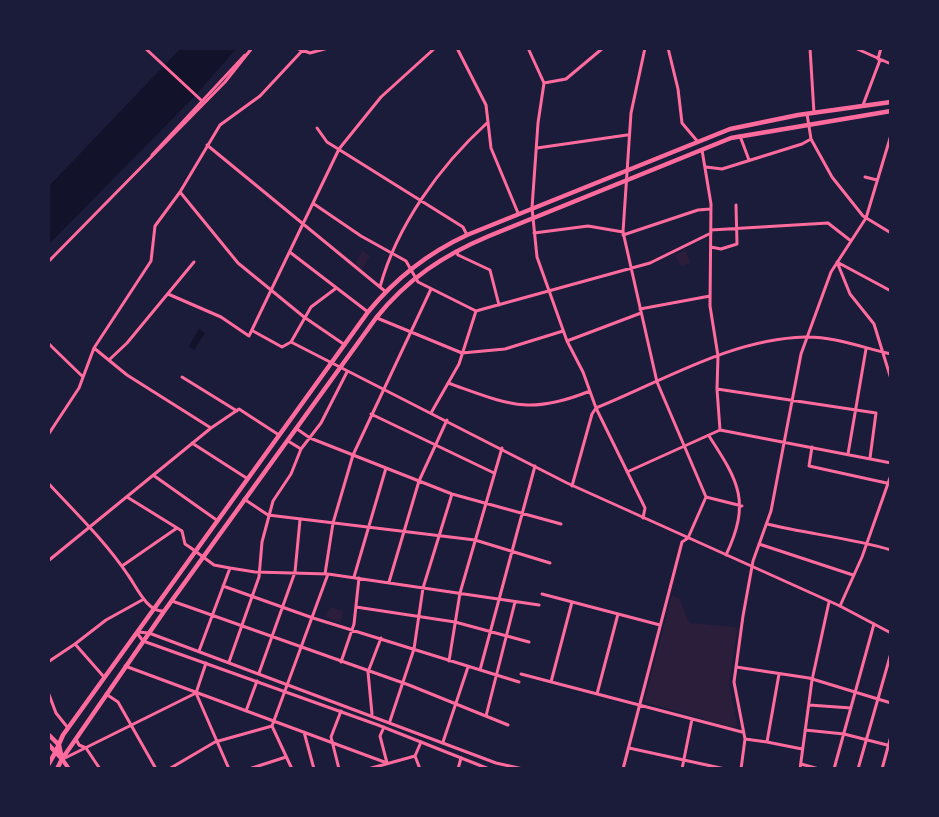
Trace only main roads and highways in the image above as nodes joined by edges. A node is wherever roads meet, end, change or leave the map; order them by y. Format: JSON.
{"nodes":[{"id":1,"x":891,"y":102,"type":"edge"},
{"id":2,"x":891,"y":111,"type":"edge"},
{"id":3,"x":48,"y":734,"type":"edge"},
{"id":4,"x":48,"y":744,"type":"edge"},
{"id":5,"x":58,"y":745,"type":"junction"},
{"id":6,"x":55,"y":753,"type":"junction"},
{"id":7,"x":62,"y":759,"type":"junction"},
{"id":8,"x":48,"y":765,"type":"edge"},
{"id":9,"x":57,"y":769,"type":"edge"},
{"id":10,"x":69,"y":769,"type":"edge"}],
"edges":[{"from":1,"to":5,"type":"main road"},
{"from":2,"to":7,"type":"main road"},
{"from":3,"to":5,"type":"main road"},
{"from":4,"to":6,"type":"main road"},
{"from":5,"to":6,"type":"main road"},
{"from":5,"to":7,"type":"main road"},
{"from":6,"to":7,"type":"main road"},
{"from":6,"to":8,"type":"main road"},
{"from":7,"to":9,"type":"main road"},
{"from":7,"to":10,"type":"main road"}]}
